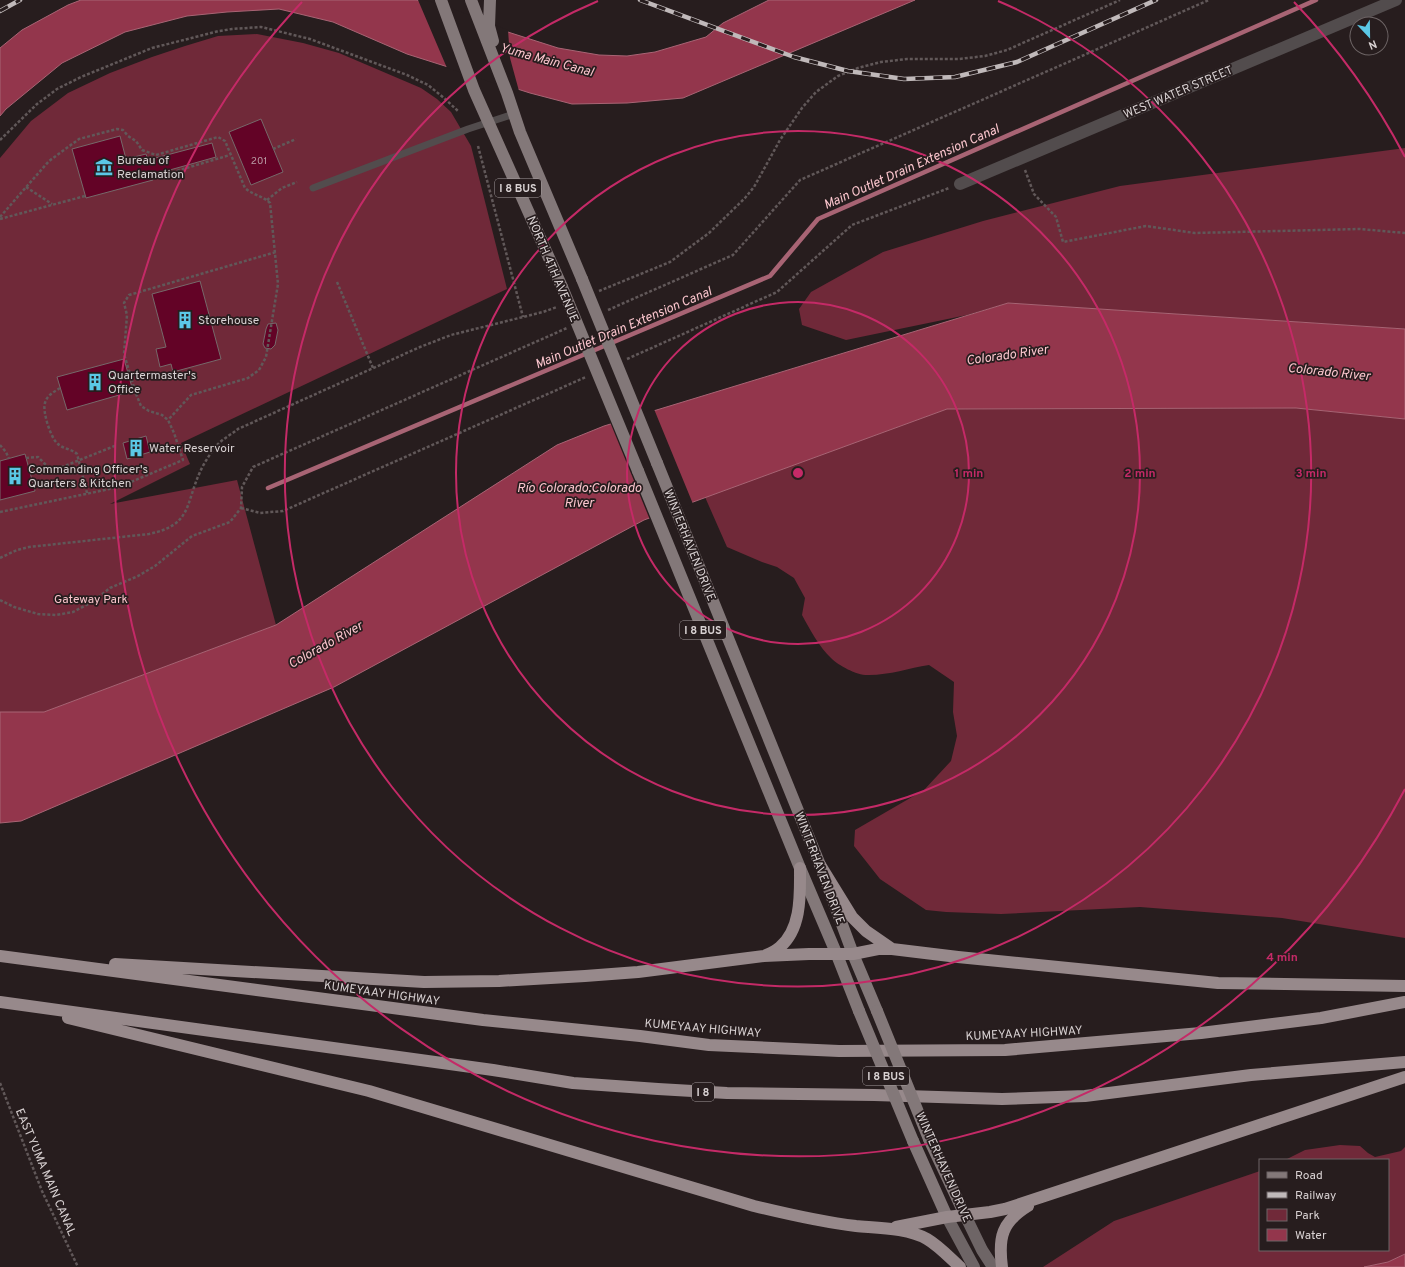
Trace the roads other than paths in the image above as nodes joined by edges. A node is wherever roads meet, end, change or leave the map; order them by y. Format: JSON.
{"nodes":[{"id":1,"x":471,"y":0,"type":"edge"},
{"id":2,"x":490,"y":0,"type":"edge"},
{"id":3,"x":1396,"y":0,"type":"edge"},
{"id":4,"x":442,"y":4,"type":"edge"},
{"id":5,"x":507,"y":93,"type":"junction"},
{"id":6,"x":514,"y":114,"type":"junction"},
{"id":7,"x":490,"y":123,"type":"junction"},
{"id":8,"x":960,"y":184,"type":"dead end"},
{"id":9,"x":313,"y":188,"type":"dead end"},
{"id":10,"x":657,"y":463,"type":"joint"},
{"id":11,"x":638,"y":471,"type":"joint"},
{"id":12,"x":820,"y":865,"type":"junction"},
{"id":13,"x":800,"y":868,"type":"junction"},
{"id":14,"x":892,"y":949,"type":"junction"},
{"id":15,"x":853,"y":954,"type":"junction"},
{"id":16,"x":837,"y":955,"type":"junction"},
{"id":17,"x":0,"y":956,"type":"edge"},
{"id":18,"x":764,"y":956,"type":"junction"},
{"id":19,"x":16,"y":958,"type":"junction"},
{"id":20,"x":1405,"y":986,"type":"edge"},
{"id":21,"x":1405,"y":1002,"type":"edge"},
{"id":22,"x":2,"y":1003,"type":"edge"},
{"id":23,"x":1405,"y":1062,"type":"edge"},
{"id":24,"x":1405,"y":1077,"type":"edge"},
{"id":25,"x":1040,"y":1198,"type":"junction"},
{"id":26,"x":965,"y":1215,"type":"junction"},
{"id":27,"x":947,"y":1217,"type":"junction"},
{"id":28,"x":887,"y":1228,"type":"junction"},
{"id":29,"x":960,"y":1267,"type":"edge"},
{"id":30,"x":974,"y":1267,"type":"edge"},
{"id":31,"x":993,"y":1267,"type":"edge"},
{"id":32,"x":1002,"y":1267,"type":"edge"}],
"edges":[{"from":1,"to":5,"type":"main road","name":"NORTH 4TH AVENUE","number":"I 8 BUS"},
{"from":2,"to":5,"type":"main road"},
{"from":3,"to":8,"type":"street","name":"WEST WATER STREET"},
{"from":4,"to":7,"type":"main road","name":"NORTH 4TH AVENUE","number":"I 8 BUS"},
{"from":5,"to":6,"type":"main road","name":"NORTH 4TH AVENUE","number":"I 8 BUS"},
{"from":6,"to":7,"type":"lane"},
{"from":6,"to":10,"type":"main road","name":"NORTH 4TH AVENUE","number":"I 8 BUS","bridge":true},
{"from":7,"to":9,"type":"lane"},
{"from":7,"to":11,"type":"main road","name":"NORTH 4TH AVENUE","number":"I 8 BUS","bridge":true},
{"from":10,"to":12,"type":"main road","name":"WINTERHAVEN DRIVE","number":"I 8 BUS"},
{"from":11,"to":13,"type":"main road","name":"WINTERHAVEN DRIVE","number":"I 8 BUS"},
{"from":12,"to":14,"type":"highway"},
{"from":12,"to":15,"type":"main road","name":"WINTERHAVEN DRIVE","number":"I 8 BUS"},
{"from":13,"to":16,"type":"main road","name":"WINTERHAVEN DRIVE","number":"I 8 BUS"},
{"from":13,"to":18,"type":"highway"},
{"from":14,"to":15,"type":"highway"},
{"from":14,"to":20,"type":"highway"},
{"from":15,"to":16,"type":"highway"},
{"from":15,"to":26,"type":"main road","name":"WINTERHAVEN DRIVE","number":"I 8 BUS","bridge":true},
{"from":16,"to":18,"type":"highway"},
{"from":16,"to":27,"type":"main road","name":"WINTERHAVEN DRIVE","number":"I 8 BUS","bridge":true},
{"from":17,"to":19,"type":"highway","name":"KUMEYAAY HIGHWAY"},
{"from":18,"to":19,"type":"highway"},
{"from":19,"to":21,"type":"highway","name":"KUMEYAAY HIGHWAY"},
{"from":22,"to":23,"type":"highway","number":"I 8"},
{"from":22,"to":28,"type":"highway"},
{"from":24,"to":25,"type":"highway"},
{"from":25,"to":26,"type":"highway"},
{"from":25,"to":32,"type":"highway"},
{"from":26,"to":27,"type":"highway"},
{"from":26,"to":31,"type":"main road","name":"WINTERHAVEN DRIVE","number":"I 8 BUS"},
{"from":27,"to":28,"type":"highway"},
{"from":27,"to":30,"type":"main road","name":"WINTERHAVEN DRIVE","number":"I 8 BUS"},
{"from":28,"to":29,"type":"highway"}]}
